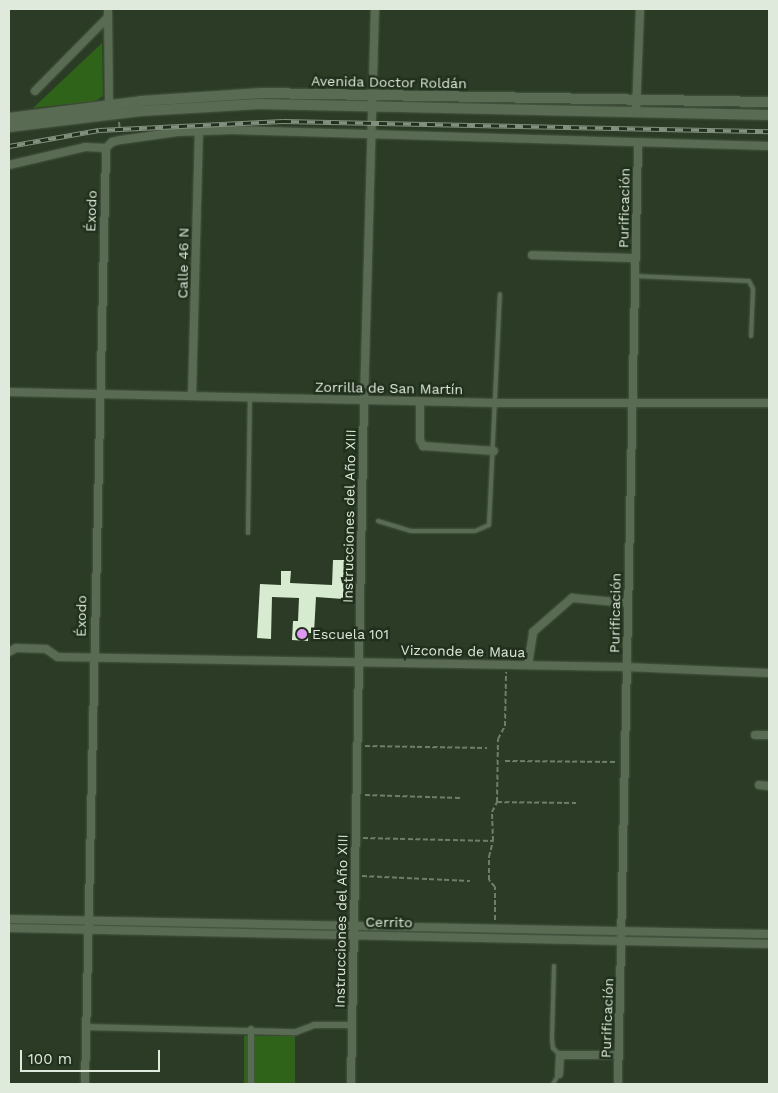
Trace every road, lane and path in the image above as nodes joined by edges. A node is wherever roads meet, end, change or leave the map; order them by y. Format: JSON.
{"nodes":[{"id":1,"x":108,"y":9,"type":"edge"},
{"id":2,"x":375,"y":9,"type":"edge"},
{"id":3,"x":640,"y":9,"type":"edge"},
{"id":4,"x":108,"y":17,"type":"junction"},
{"id":5,"x":35,"y":91,"type":"dead end"},
{"id":6,"x":372,"y":96,"type":"junction"},
{"id":7,"x":637,"y":100,"type":"junction"},
{"id":8,"x":769,"y":102,"type":"edge"},
{"id":9,"x":372,"y":107,"type":"junction"},
{"id":10,"x":112,"y":111,"type":"junction"},
{"id":11,"x":636,"y":113,"type":"junction"},
{"id":12,"x":769,"y":114,"type":"edge"},
{"id":13,"x":9,"y":118,"type":"edge"},
{"id":14,"x":9,"y":127,"type":"edge"},
{"id":15,"x":199,"y":131,"type":"junction"},
{"id":16,"x":370,"y":133,"type":"junction"},
{"id":17,"x":121,"y":140,"type":"junction"},
{"id":18,"x":638,"y":143,"type":"junction"},
{"id":19,"x":769,"y":146,"type":"edge"},
{"id":20,"x":106,"y":148,"type":"junction"},
{"id":21,"x":9,"y":165,"type":"edge"},
{"id":22,"x":532,"y":256,"type":"dead end"},
{"id":23,"x":636,"y":258,"type":"junction"},
{"id":24,"x":635,"y":276,"type":"junction"},
{"id":25,"x":500,"y":294,"type":"dead end"},
{"id":26,"x":751,"y":336,"type":"dead end"},
{"id":27,"x":9,"y":392,"type":"edge"},
{"id":28,"x":98,"y":394,"type":"junction"},
{"id":29,"x":192,"y":396,"type":"junction"},
{"id":30,"x":250,"y":398,"type":"junction"},
{"id":31,"x":364,"y":401,"type":"junction"},
{"id":32,"x":420,"y":401,"type":"junction"},
{"id":33,"x":497,"y":403,"type":"junction"},
{"id":34,"x":632,"y":403,"type":"junction"},
{"id":35,"x":769,"y":403,"type":"edge"},
{"id":36,"x":494,"y":450,"type":"junction"},
{"id":37,"x":378,"y":521,"type":"dead end"},
{"id":38,"x":248,"y":533,"type":"dead end"},
{"id":39,"x":627,"y":603,"type":"junction"},
{"id":40,"x":9,"y":652,"type":"edge"},
{"id":41,"x":93,"y":657,"type":"junction"},
{"id":42,"x":358,"y":662,"type":"junction"},
{"id":43,"x":506,"y":665,"type":"junction"},
{"id":44,"x":528,"y":665,"type":"junction"},
{"id":45,"x":626,"y":667,"type":"junction"},
{"id":46,"x":769,"y":673,"type":"edge"},
{"id":47,"x":756,"y":735,"type":"dead end"},
{"id":48,"x":769,"y":735,"type":"edge"},
{"id":49,"x":357,"y":746,"type":"junction"},
{"id":50,"x":487,"y":748,"type":"dead end"},
{"id":51,"x":505,"y":761,"type":"dead end"},
{"id":52,"x":624,"y":761,"type":"junction"},
{"id":53,"x":759,"y":786,"type":"dead end"},
{"id":54,"x":769,"y":786,"type":"edge"},
{"id":55,"x":356,"y":794,"type":"junction"},
{"id":56,"x":460,"y":798,"type":"dead end"},
{"id":57,"x":497,"y":802,"type":"junction"},
{"id":58,"x":576,"y":803,"type":"dead end"},
{"id":59,"x":355,"y":838,"type":"junction"},
{"id":60,"x":493,"y":841,"type":"junction"},
{"id":61,"x":354,"y":876,"type":"junction"},
{"id":62,"x":470,"y":881,"type":"dead end"},
{"id":63,"x":9,"y":919,"type":"edge"},
{"id":64,"x":87,"y":921,"type":"junction"},
{"id":65,"x":353,"y":925,"type":"junction"},
{"id":66,"x":9,"y":928,"type":"edge"},
{"id":67,"x":494,"y":929,"type":"junction"},
{"id":68,"x":87,"y":930,"type":"junction"},
{"id":69,"x":622,"y":930,"type":"junction"},
{"id":70,"x":353,"y":934,"type":"junction"},
{"id":71,"x":769,"y":934,"type":"edge"},
{"id":72,"x":622,"y":940,"type":"junction"},
{"id":73,"x":769,"y":944,"type":"edge"},
{"id":74,"x":554,"y":966,"type":"dead end"},
{"id":75,"x":352,"y":1025,"type":"junction"},
{"id":76,"x":86,"y":1027,"type":"junction"},
{"id":77,"x":251,"y":1029,"type":"junction"},
{"id":78,"x":560,"y":1055,"type":"junction"},
{"id":79,"x":618,"y":1055,"type":"junction"},
{"id":80,"x":560,"y":1074,"type":"joint"},
{"id":81,"x":85,"y":1084,"type":"edge"},
{"id":82,"x":251,"y":1084,"type":"edge"},
{"id":83,"x":351,"y":1084,"type":"edge"},
{"id":84,"x":553,"y":1084,"type":"edge"},
{"id":85,"x":618,"y":1084,"type":"edge"}],
"edges":[{"from":1,"to":4,"type":"street"},
{"from":2,"to":6,"type":"street","name":"Instrucciones del Año XIII"},
{"from":3,"to":7,"type":"street"},
{"from":4,"to":5,"type":"street"},
{"from":4,"to":10,"type":"street"},
{"from":6,"to":7,"type":"street","name":"Avenida Doctor Roldán"},
{"from":6,"to":9,"type":"street","name":"Instrucciones del Año XIII"},
{"from":6,"to":10,"type":"street","name":"Avenida Doctor Roldán"},
{"from":7,"to":8,"type":"street","name":"Avenida Doctor Roldán"},
{"from":7,"to":11,"type":"street"},
{"from":9,"to":10,"type":"street","name":"Avenida Doctor Roldán"},
{"from":9,"to":11,"type":"street","name":"Avenida Doctor Roldán"},
{"from":9,"to":16,"type":"street","name":"Instrucciones del Año XIII"},
{"from":10,"to":13,"type":"street","name":"Avenida Doctor Roldán"},
{"from":10,"to":14,"type":"street","name":"Avenida Doctor Roldán"},
{"from":10,"to":17,"type":"path"},
{"from":11,"to":12,"type":"street","name":"Avenida Doctor Roldán"},
{"from":15,"to":16,"type":"street"},
{"from":15,"to":17,"type":"street"},
{"from":15,"to":29,"type":"street","name":"Calle 46 N"},
{"from":16,"to":18,"type":"street"},
{"from":16,"to":31,"type":"street","name":"Instrucciones del Año XIII"},
{"from":17,"to":20,"type":"street"},
{"from":18,"to":19,"type":"street"},
{"from":18,"to":23,"type":"street","name":"Purificación"},
{"from":20,"to":21,"type":"street"},
{"from":20,"to":28,"type":"street","name":"Éxodo"},
{"from":22,"to":23,"type":"street"},
{"from":23,"to":24,"type":"street","name":"Purificación"},
{"from":24,"to":26,"type":"lane"},
{"from":24,"to":34,"type":"street","name":"Purificación"},
{"from":25,"to":33,"type":"lane"},
{"from":27,"to":28,"type":"street","name":"Zorrilla de San Martín"},
{"from":28,"to":29,"type":"street","name":"Zorrilla de San Martín"},
{"from":28,"to":41,"type":"street","name":"Éxodo"},
{"from":29,"to":30,"type":"street","name":"Zorrilla de San Martín"},
{"from":30,"to":31,"type":"street","name":"Zorrilla de San Martín"},
{"from":30,"to":38,"type":"lane"},
{"from":31,"to":32,"type":"street","name":"Zorrilla de San Martín"},
{"from":31,"to":42,"type":"street","name":"Instrucciones del Año XIII"},
{"from":32,"to":33,"type":"street","name":"Zorrilla de San Martín"},
{"from":32,"to":36,"type":"street"},
{"from":33,"to":34,"type":"street","name":"Zorrilla de San Martín"},
{"from":33,"to":36,"type":"lane"},
{"from":34,"to":35,"type":"street","name":"Zorrilla de San Martín"},
{"from":34,"to":39,"type":"street","name":"Purificación"},
{"from":36,"to":37,"type":"lane"},
{"from":39,"to":44,"type":"street"},
{"from":39,"to":45,"type":"street","name":"Purificación"},
{"from":40,"to":41,"type":"street","name":"Vizconde de Maua"},
{"from":41,"to":42,"type":"street","name":"Vizconde de Maua"},
{"from":41,"to":64,"type":"street","name":"Éxodo"},
{"from":42,"to":43,"type":"street","name":"Vizconde de Maua"},
{"from":42,"to":49,"type":"street","name":"Instrucciones del Año XIII"},
{"from":43,"to":44,"type":"street","name":"Vizconde de Maua"},
{"from":43,"to":57,"type":"path"},
{"from":44,"to":45,"type":"street","name":"Vizconde de Maua"},
{"from":45,"to":46,"type":"street","name":"Vizconde de Maua"},
{"from":45,"to":52,"type":"street","name":"Purificación"},
{"from":47,"to":48,"type":"street"},
{"from":49,"to":50,"type":"path"},
{"from":49,"to":55,"type":"street","name":"Instrucciones del Año XIII"},
{"from":51,"to":52,"type":"path"},
{"from":52,"to":69,"type":"street","name":"Purificación"},
{"from":53,"to":54,"type":"street"},
{"from":55,"to":56,"type":"path"},
{"from":55,"to":59,"type":"street","name":"Instrucciones del Año XIII"},
{"from":57,"to":58,"type":"path"},
{"from":57,"to":60,"type":"path"},
{"from":59,"to":60,"type":"path"},
{"from":59,"to":61,"type":"street","name":"Instrucciones del Año XIII"},
{"from":60,"to":67,"type":"path"},
{"from":61,"to":62,"type":"path"},
{"from":61,"to":65,"type":"street","name":"Instrucciones del Año XIII"},
{"from":63,"to":64,"type":"street","name":"Cerrito"},
{"from":64,"to":65,"type":"street","name":"Cerrito"},
{"from":64,"to":68,"type":"street","name":"Éxodo"},
{"from":65,"to":67,"type":"street","name":"Cerrito"},
{"from":65,"to":70,"type":"street","name":"Instrucciones del Año XIII"},
{"from":66,"to":68,"type":"street","name":"Cerrito"},
{"from":67,"to":69,"type":"street","name":"Cerrito"},
{"from":68,"to":70,"type":"street","name":"Cerrito"},
{"from":68,"to":76,"type":"street","name":"Éxodo"},
{"from":69,"to":71,"type":"street","name":"Cerrito"},
{"from":69,"to":72,"type":"street","name":"Purificación"},
{"from":70,"to":72,"type":"street","name":"Cerrito"},
{"from":70,"to":75,"type":"street","name":"Instrucciones del Año XIII"},
{"from":72,"to":73,"type":"street","name":"Cerrito"},
{"from":72,"to":79,"type":"street","name":"Purificación"},
{"from":74,"to":78,"type":"lane"},
{"from":75,"to":77,"type":"street"},
{"from":75,"to":83,"type":"street","name":"Instrucciones del Año XIII"},
{"from":76,"to":77,"type":"street"},
{"from":76,"to":81,"type":"street","name":"Éxodo"},
{"from":77,"to":82,"type":"street"},
{"from":78,"to":79,"type":"street"},
{"from":78,"to":80,"type":"street"},
{"from":79,"to":85,"type":"street","name":"Purificación"},
{"from":80,"to":84,"type":"lane"}]}
